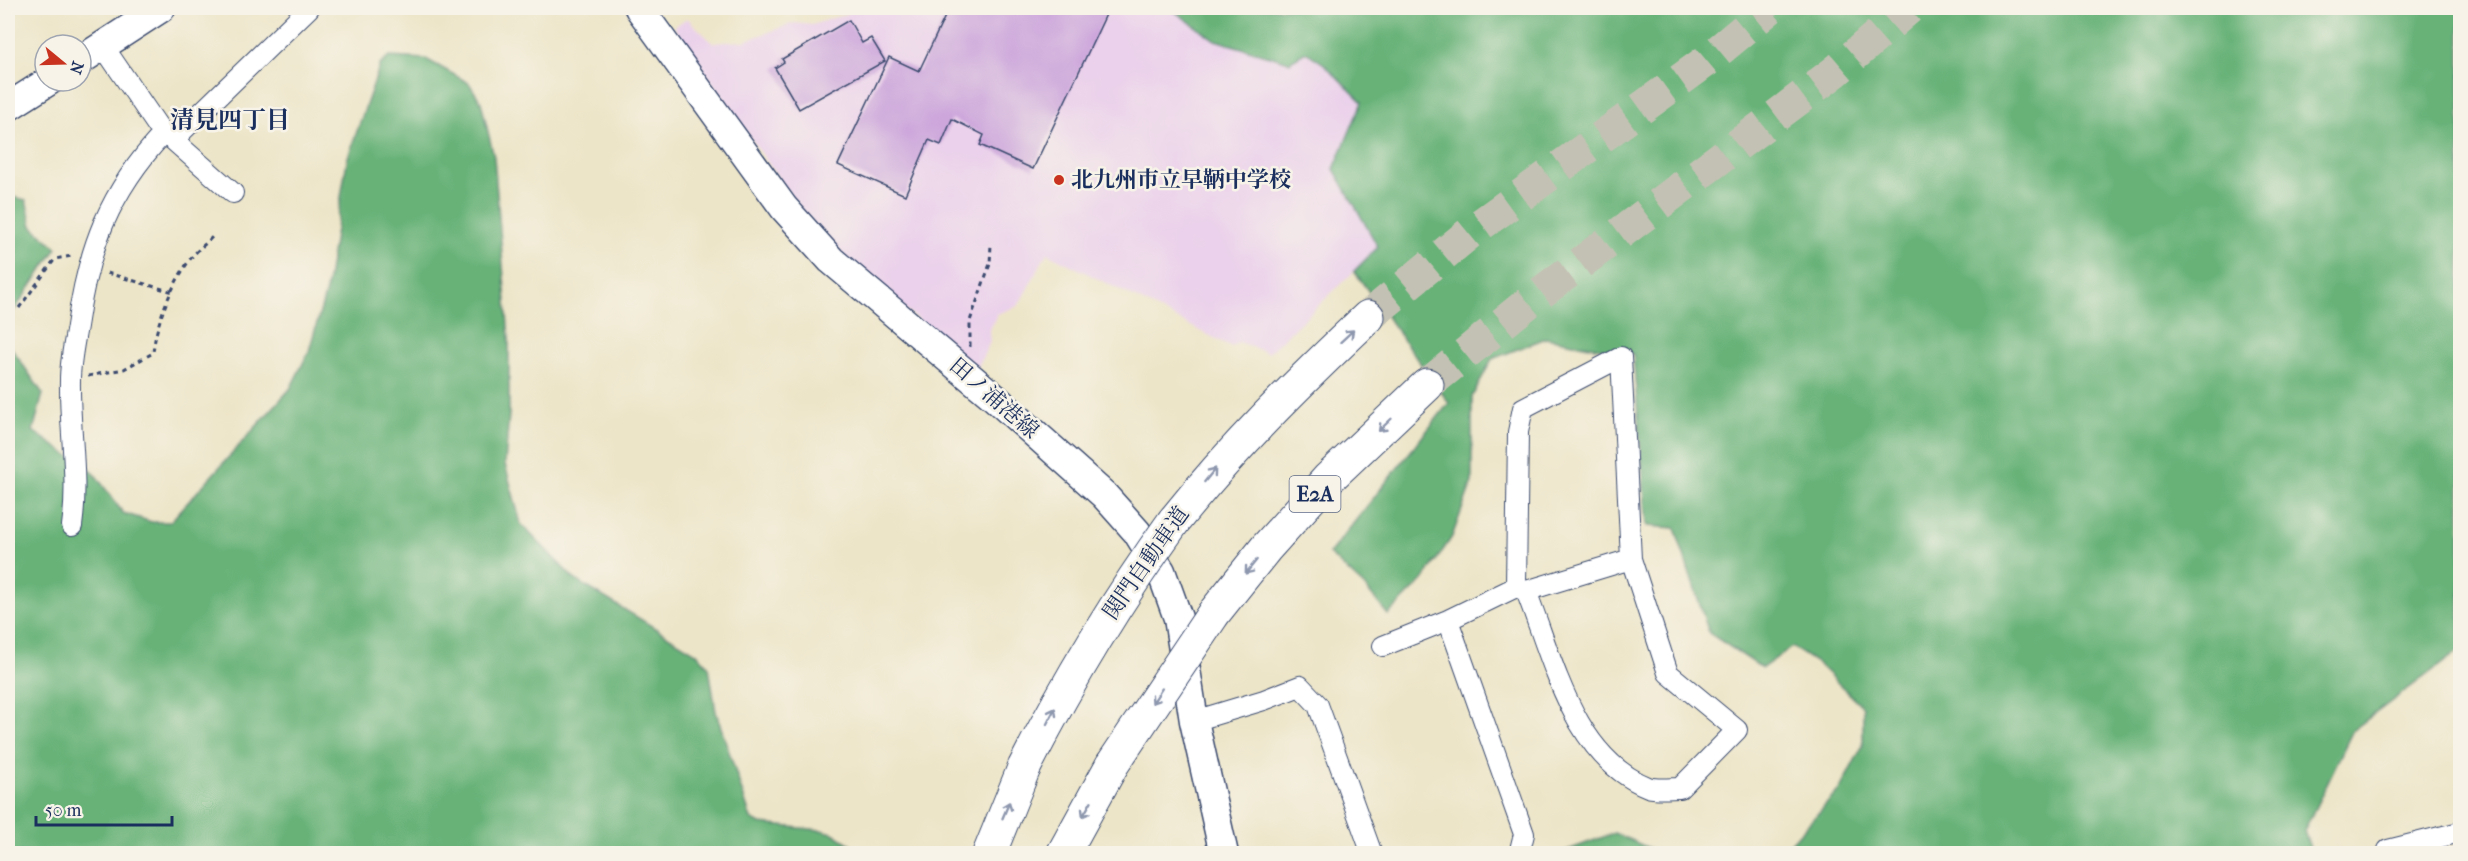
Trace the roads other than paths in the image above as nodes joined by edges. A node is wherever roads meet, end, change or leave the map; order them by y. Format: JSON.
{"nodes":[{"id":1,"x":161,"y":8,"type":"edge"},
{"id":2,"x":309,"y":8,"type":"edge"},
{"id":3,"x":639,"y":8,"type":"edge"},
{"id":4,"x":93,"y":52,"type":"edge"},
{"id":5,"x":93,"y":54,"type":"edge"},
{"id":6,"x":33,"y":91,"type":"edge"},
{"id":7,"x":8,"y":107,"type":"edge"},
{"id":8,"x":168,"y":137,"type":"junction"},
{"id":9,"x":233,"y":193,"type":"dead end"},
{"id":10,"x":1368,"y":317,"type":"tunnel mouth"},
{"id":11,"x":1427,"y":385,"type":"tunnel mouth"},
{"id":12,"x":72,"y":526,"type":"dead end"},
{"id":13,"x":1630,"y":559,"type":"junction"},
{"id":14,"x":1521,"y":589,"type":"junction"},
{"id":15,"x":1448,"y":620,"type":"junction"},
{"id":16,"x":1383,"y":646,"type":"dead end"},
{"id":17,"x":1194,"y":721,"type":"junction"},
{"id":18,"x":2460,"y":832,"type":"edge"},
{"id":19,"x":2429,"y":847,"type":"edge"},
{"id":20,"x":2388,"y":850,"type":"dead end"},
{"id":21,"x":989,"y":854,"type":"edge"},
{"id":22,"x":1063,"y":854,"type":"edge"},
{"id":23,"x":1224,"y":854,"type":"edge"},
{"id":24,"x":1372,"y":854,"type":"edge"},
{"id":25,"x":1519,"y":854,"type":"edge"}],
"edges":[{"from":1,"to":4,"type":"main road"},
{"from":2,"to":8,"type":"street"},
{"from":3,"to":17,"type":"main road","name":"田ノ浦港線"},
{"from":5,"to":8,"type":"street"},
{"from":6,"to":7,"type":"main road"},
{"from":8,"to":9,"type":"street"},
{"from":8,"to":12,"type":"street"},
{"from":21,"to":10,"type":"highway","name":"関門自動車道","one_way":true,"bridge":true},
{"from":11,"to":22,"type":"highway","number":"E2A","one_way":true,"bridge":true},
{"from":13,"to":14,"type":"street"},
{"from":13,"to":14,"type":"street"},
{"from":13,"to":14,"type":"street"},
{"from":14,"to":15,"type":"street"},
{"from":15,"to":16,"type":"street"},
{"from":15,"to":25,"type":"street"},
{"from":17,"to":23,"type":"main road","name":"田ノ浦港線"},
{"from":17,"to":24,"type":"street"},
{"from":18,"to":19,"type":"street"},
{"from":19,"to":20,"type":"street"}]}
